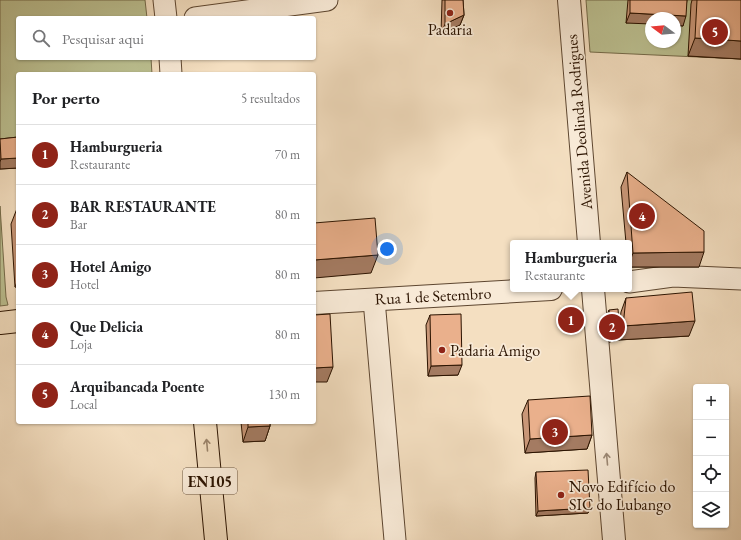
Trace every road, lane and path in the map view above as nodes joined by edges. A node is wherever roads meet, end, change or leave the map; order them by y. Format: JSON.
{"nodes":[{"id":1,"x":164,"y":0,"type":"edge"},
{"id":2,"x":569,"y":0,"type":"edge"},
{"id":3,"x":314,"y":1,"type":"edge"},
{"id":4,"x":166,"y":16,"type":"edge"},
{"id":5,"x":209,"y":16,"type":"edge"},
{"id":6,"x":170,"y":60,"type":"edge"},
{"id":7,"x":172,"y":72,"type":"edge"},
{"id":8,"x":589,"y":240,"type":"edge"},
{"id":9,"x":741,"y":279,"type":"edge"},
{"id":10,"x":632,"y":282,"type":"edge"},
{"id":11,"x":510,"y":292,"type":"edge"},
{"id":12,"x":593,"y":292,"type":"edge"},
{"id":13,"x":374,"y":300,"type":"junction"},
{"id":14,"x":316,"y":303,"type":"edge"},
{"id":15,"x":16,"y":321,"type":"edge"},
{"id":16,"x":0,"y":323,"type":"edge"},
{"id":17,"x":205,"y":424,"type":"edge"},
{"id":18,"x":216,"y":540,"type":"edge"},
{"id":19,"x":395,"y":540,"type":"edge"},
{"id":20,"x":614,"y":540,"type":"edge"}],
"edges":[{"from":1,"to":4,"type":"street"},
{"from":2,"to":8,"type":"street","name":"Avenida Deolinda Rodrigues"},
{"from":3,"to":5,"type":"street"},
{"from":6,"to":7,"type":"street"},
{"from":9,"to":10,"type":"street"},
{"from":11,"to":13,"type":"street","name":"Rua 1 de Setembro"},
{"from":20,"to":12,"type":"street","one_way":true},
{"from":13,"to":14,"type":"street","name":"Rua 1 de Setembro"},
{"from":13,"to":19,"type":"street"},
{"from":15,"to":16,"type":"main road"},
{"from":18,"to":17,"type":"main road","number":"EN105","one_way":true}]}
